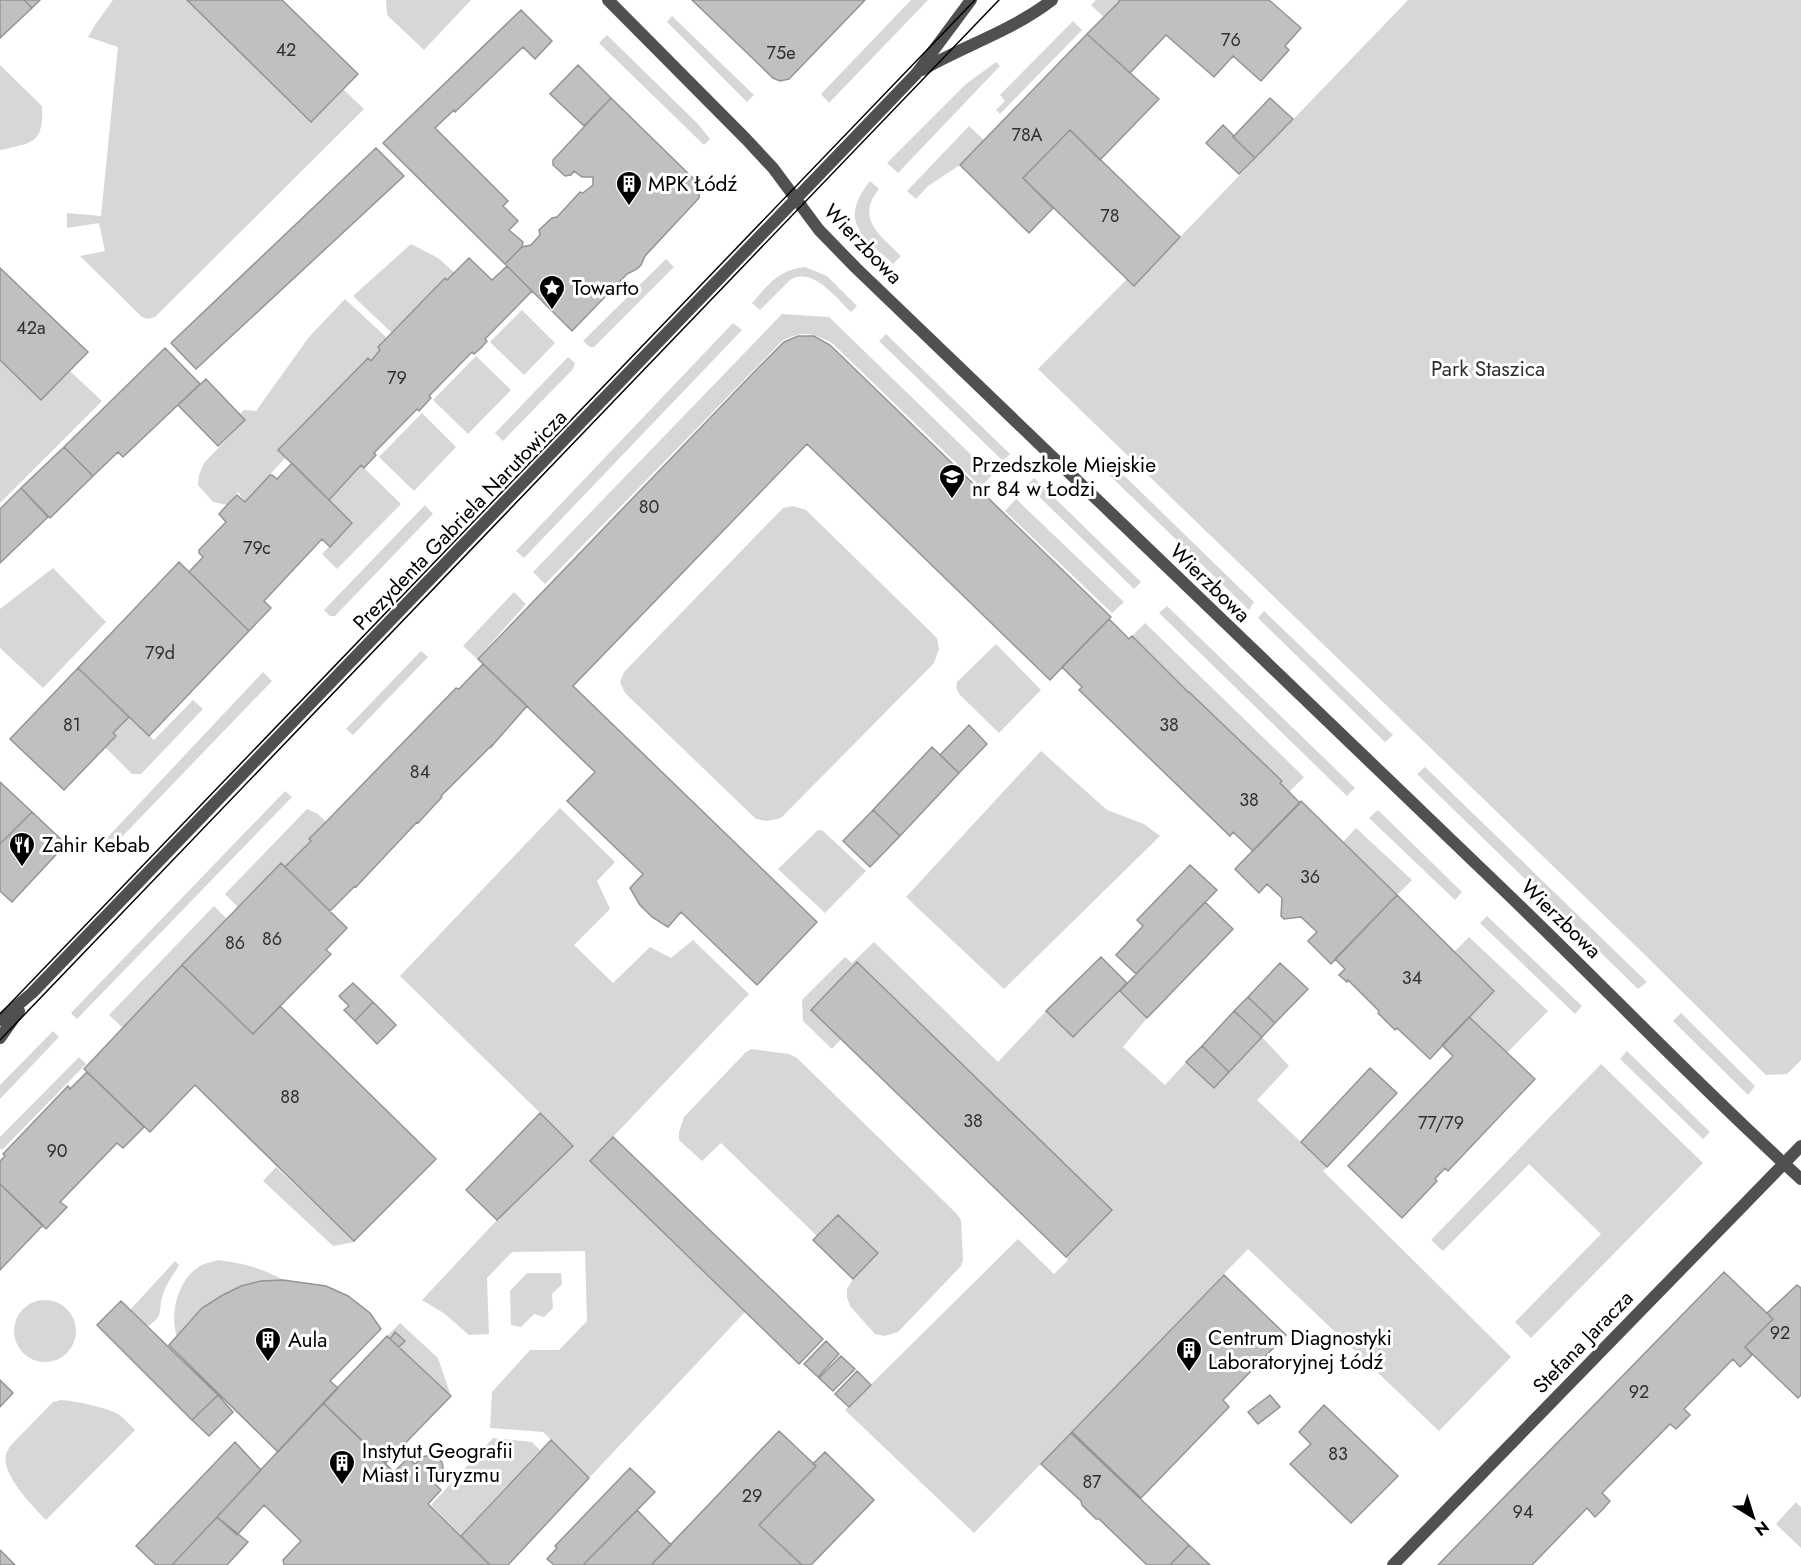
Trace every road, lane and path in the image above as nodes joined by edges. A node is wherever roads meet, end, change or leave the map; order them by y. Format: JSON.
{"nodes":[{"id":1,"x":608,"y":0,"type":"edge"},
{"id":2,"x":971,"y":0,"type":"edge"},
{"id":3,"x":1052,"y":0,"type":"edge"},
{"id":4,"x":916,"y":74,"type":"junction"},
{"id":5,"x":796,"y":200,"type":"junction"},
{"id":6,"x":32,"y":993,"type":"junction"},
{"id":7,"x":0,"y":1020,"type":"edge"},
{"id":8,"x":0,"y":1038,"type":"edge"},
{"id":9,"x":1801,"y":1146,"type":"edge"},
{"id":10,"x":1784,"y":1164,"type":"junction"},
{"id":11,"x":1801,"y":1179,"type":"edge"},
{"id":12,"x":1393,"y":1565,"type":"edge"}],
"edges":[{"from":1,"to":5,"type":"street","name":"Wierzbowa"},
{"from":2,"to":4,"type":"street","name":"Prezydenta Gabriela Narutowicza"},
{"from":3,"to":4,"type":"street","name":"Prezydenta Gabriela Narutowicza"},
{"from":4,"to":5,"type":"street","name":"Prezydenta Gabriela Narutowicza"},
{"from":5,"to":6,"type":"street","name":"Prezydenta Gabriela Narutowicza"},
{"from":5,"to":10,"type":"street","name":"Wierzbowa"},
{"from":6,"to":7,"type":"street","name":"Prezydenta Gabriela Narutowicza"},
{"from":6,"to":8,"type":"street","name":"Prezydenta Gabriela Narutowicza"},
{"from":9,"to":10,"type":"street","name":"Stefana Jaracza"},
{"from":10,"to":11,"type":"street","name":"Wierzbowa"},
{"from":10,"to":12,"type":"street","name":"Stefana Jaracza"}]}
